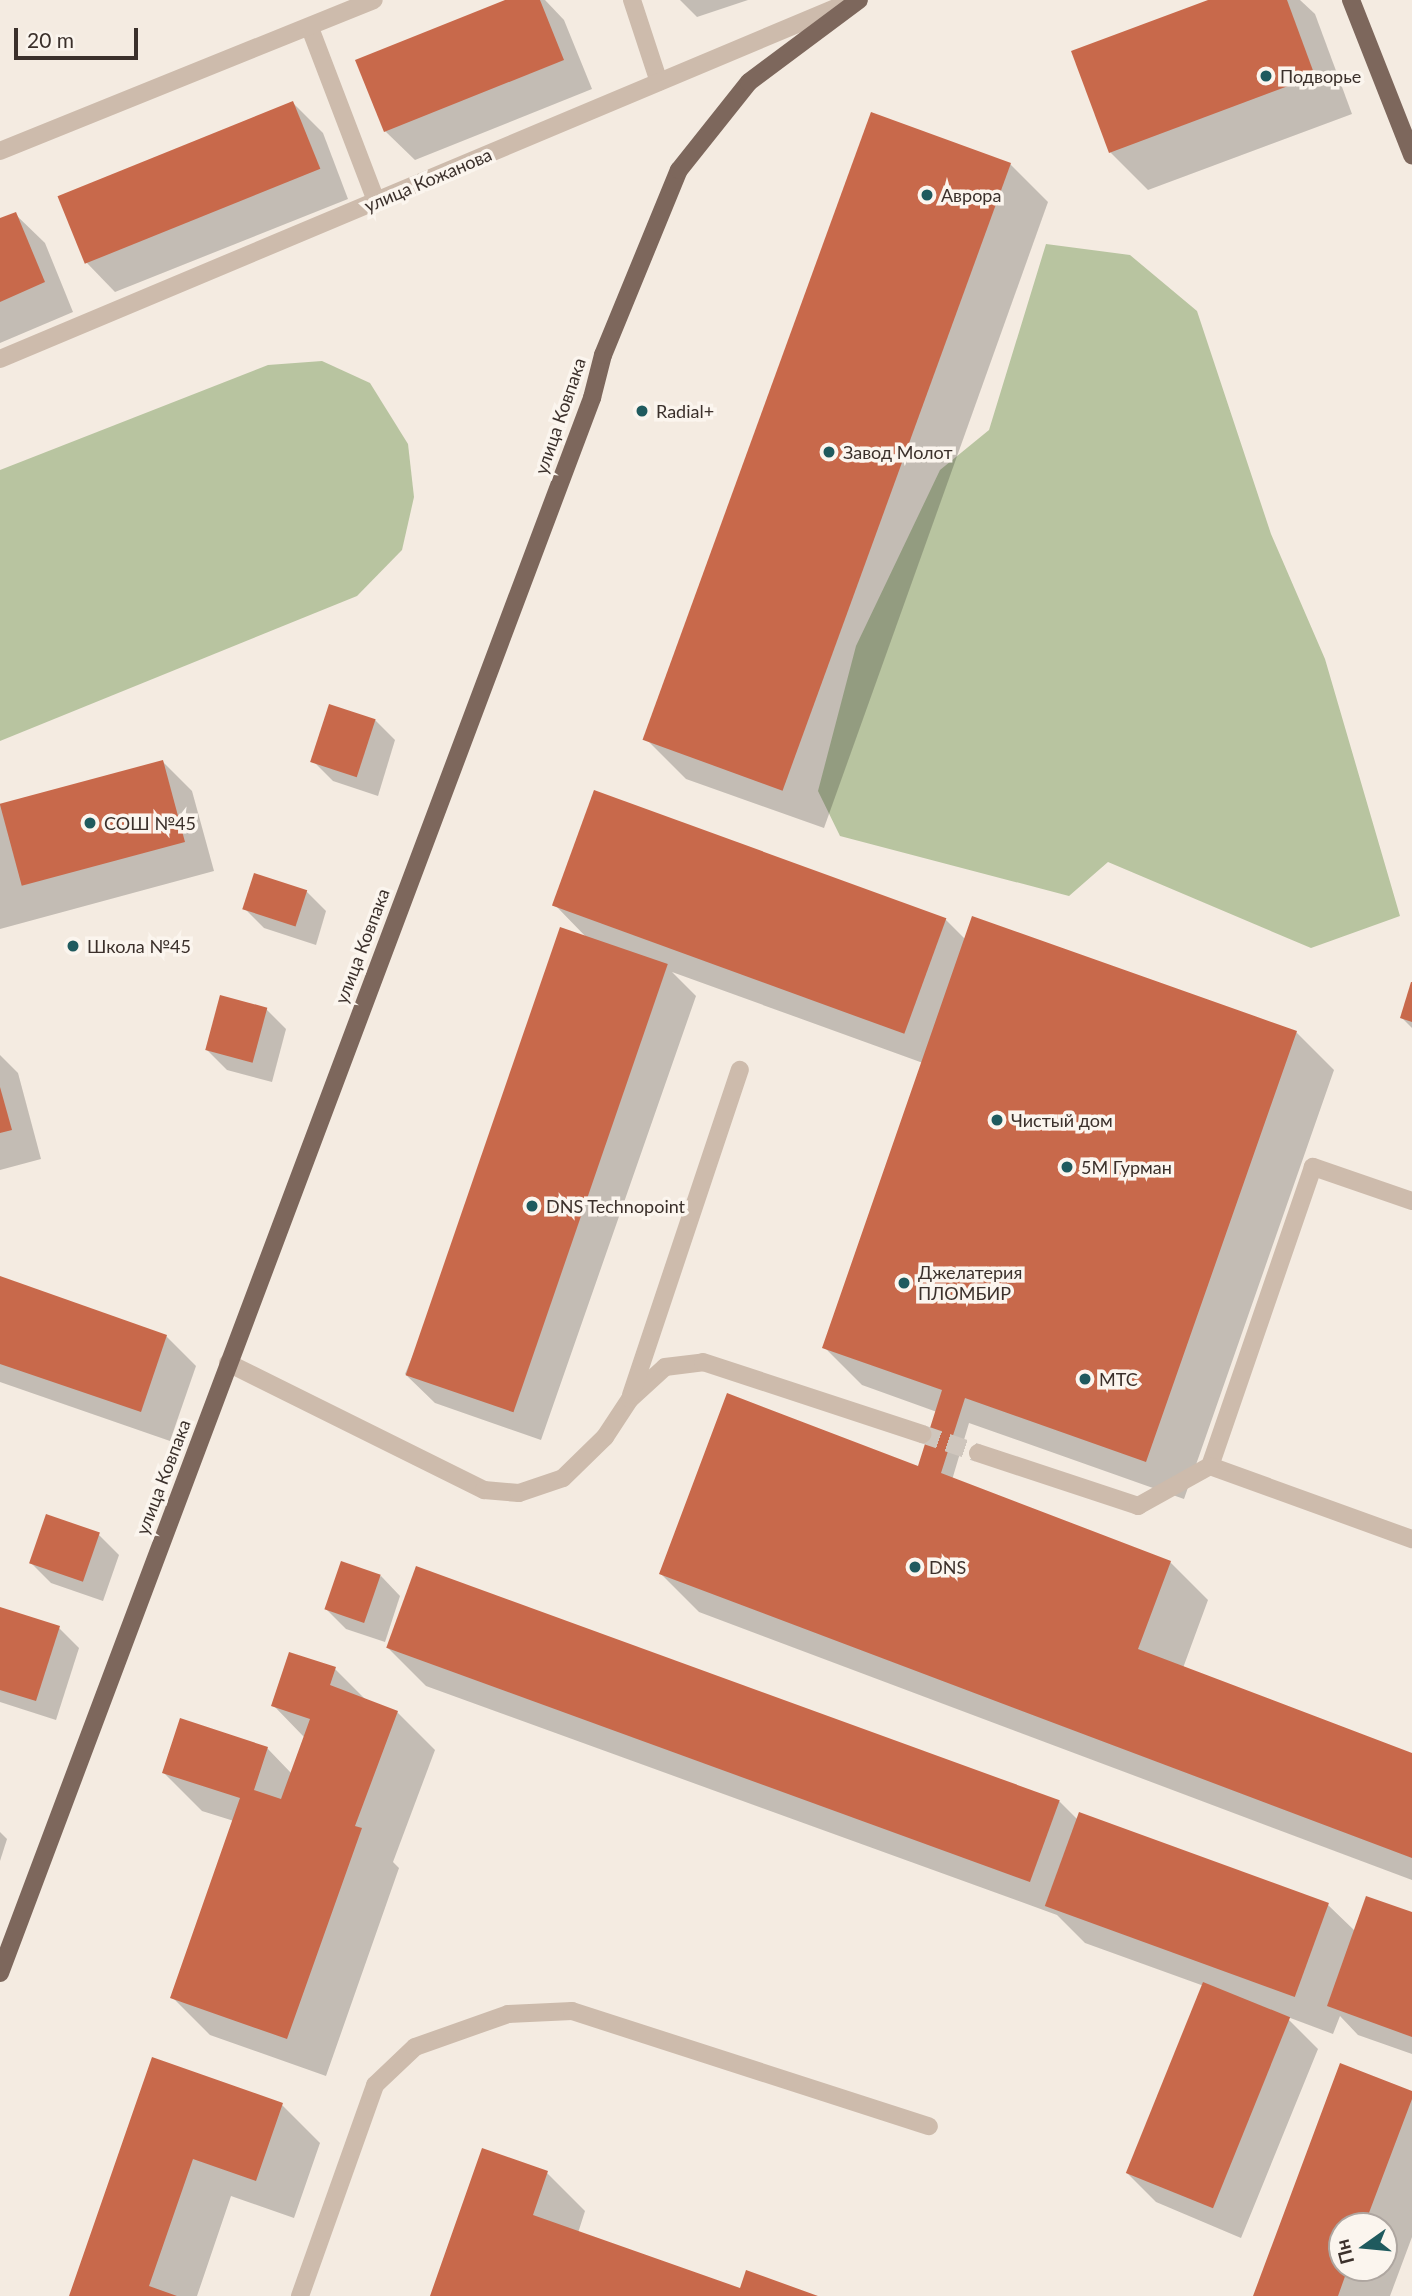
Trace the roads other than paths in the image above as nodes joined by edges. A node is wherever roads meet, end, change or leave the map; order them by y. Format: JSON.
{"nodes":[{"id":1,"x":374,"y":0,"type":"edge"},
{"id":2,"x":632,"y":0,"type":"edge"},
{"id":3,"x":857,"y":0,"type":"edge"},
{"id":4,"x":1352,"y":0,"type":"edge"},
{"id":5,"x":310,"y":29,"type":"junction"},
{"id":6,"x":659,"y":82,"type":"junction"},
{"id":7,"x":1409,"y":135,"type":"edge"},
{"id":8,"x":0,"y":151,"type":"edge"},
{"id":9,"x":1412,"y":155,"type":"edge"},
{"id":10,"x":376,"y":201,"type":"junction"},
{"id":11,"x":0,"y":359,"type":"edge"},
{"id":12,"x":740,"y":1070,"type":"dead end"},
{"id":13,"x":1412,"y":1201,"type":"edge"},
{"id":14,"x":228,"y":1363,"type":"junction"},
{"id":15,"x":630,"y":1399,"type":"junction"},
{"id":16,"x":922,"y":1434,"type":"tunnel mouth"},
{"id":17,"x":978,"y":1453,"type":"tunnel mouth"},
{"id":18,"x":1210,"y":1466,"type":"junction"},
{"id":19,"x":1412,"y":1539,"type":"edge"},
{"id":20,"x":0,"y":1973,"type":"edge"},
{"id":21,"x":929,"y":2126,"type":"dead end"},
{"id":22,"x":300,"y":2296,"type":"edge"}],
"edges":[{"from":1,"to":5,"type":"street"},
{"from":2,"to":6,"type":"street"},
{"from":3,"to":6,"type":"street","name":"улица Кожанова"},
{"from":3,"to":14,"type":"main road","name":"улица Ковпака"},
{"from":4,"to":7,"type":"main road"},
{"from":5,"to":8,"type":"street"},
{"from":5,"to":10,"type":"street"},
{"from":6,"to":10,"type":"street","name":"улица Кожанова"},
{"from":7,"to":9,"type":"main road"},
{"from":10,"to":11,"type":"street","name":"улица Кожанова"},
{"from":12,"to":15,"type":"street"},
{"from":13,"to":18,"type":"street"},
{"from":14,"to":15,"type":"street"},
{"from":14,"to":20,"type":"main road","name":"улица Ковпака"},
{"from":15,"to":16,"type":"street"},
{"from":17,"to":18,"type":"street"},
{"from":18,"to":19,"type":"street"},
{"from":21,"to":22,"type":"street"}]}
